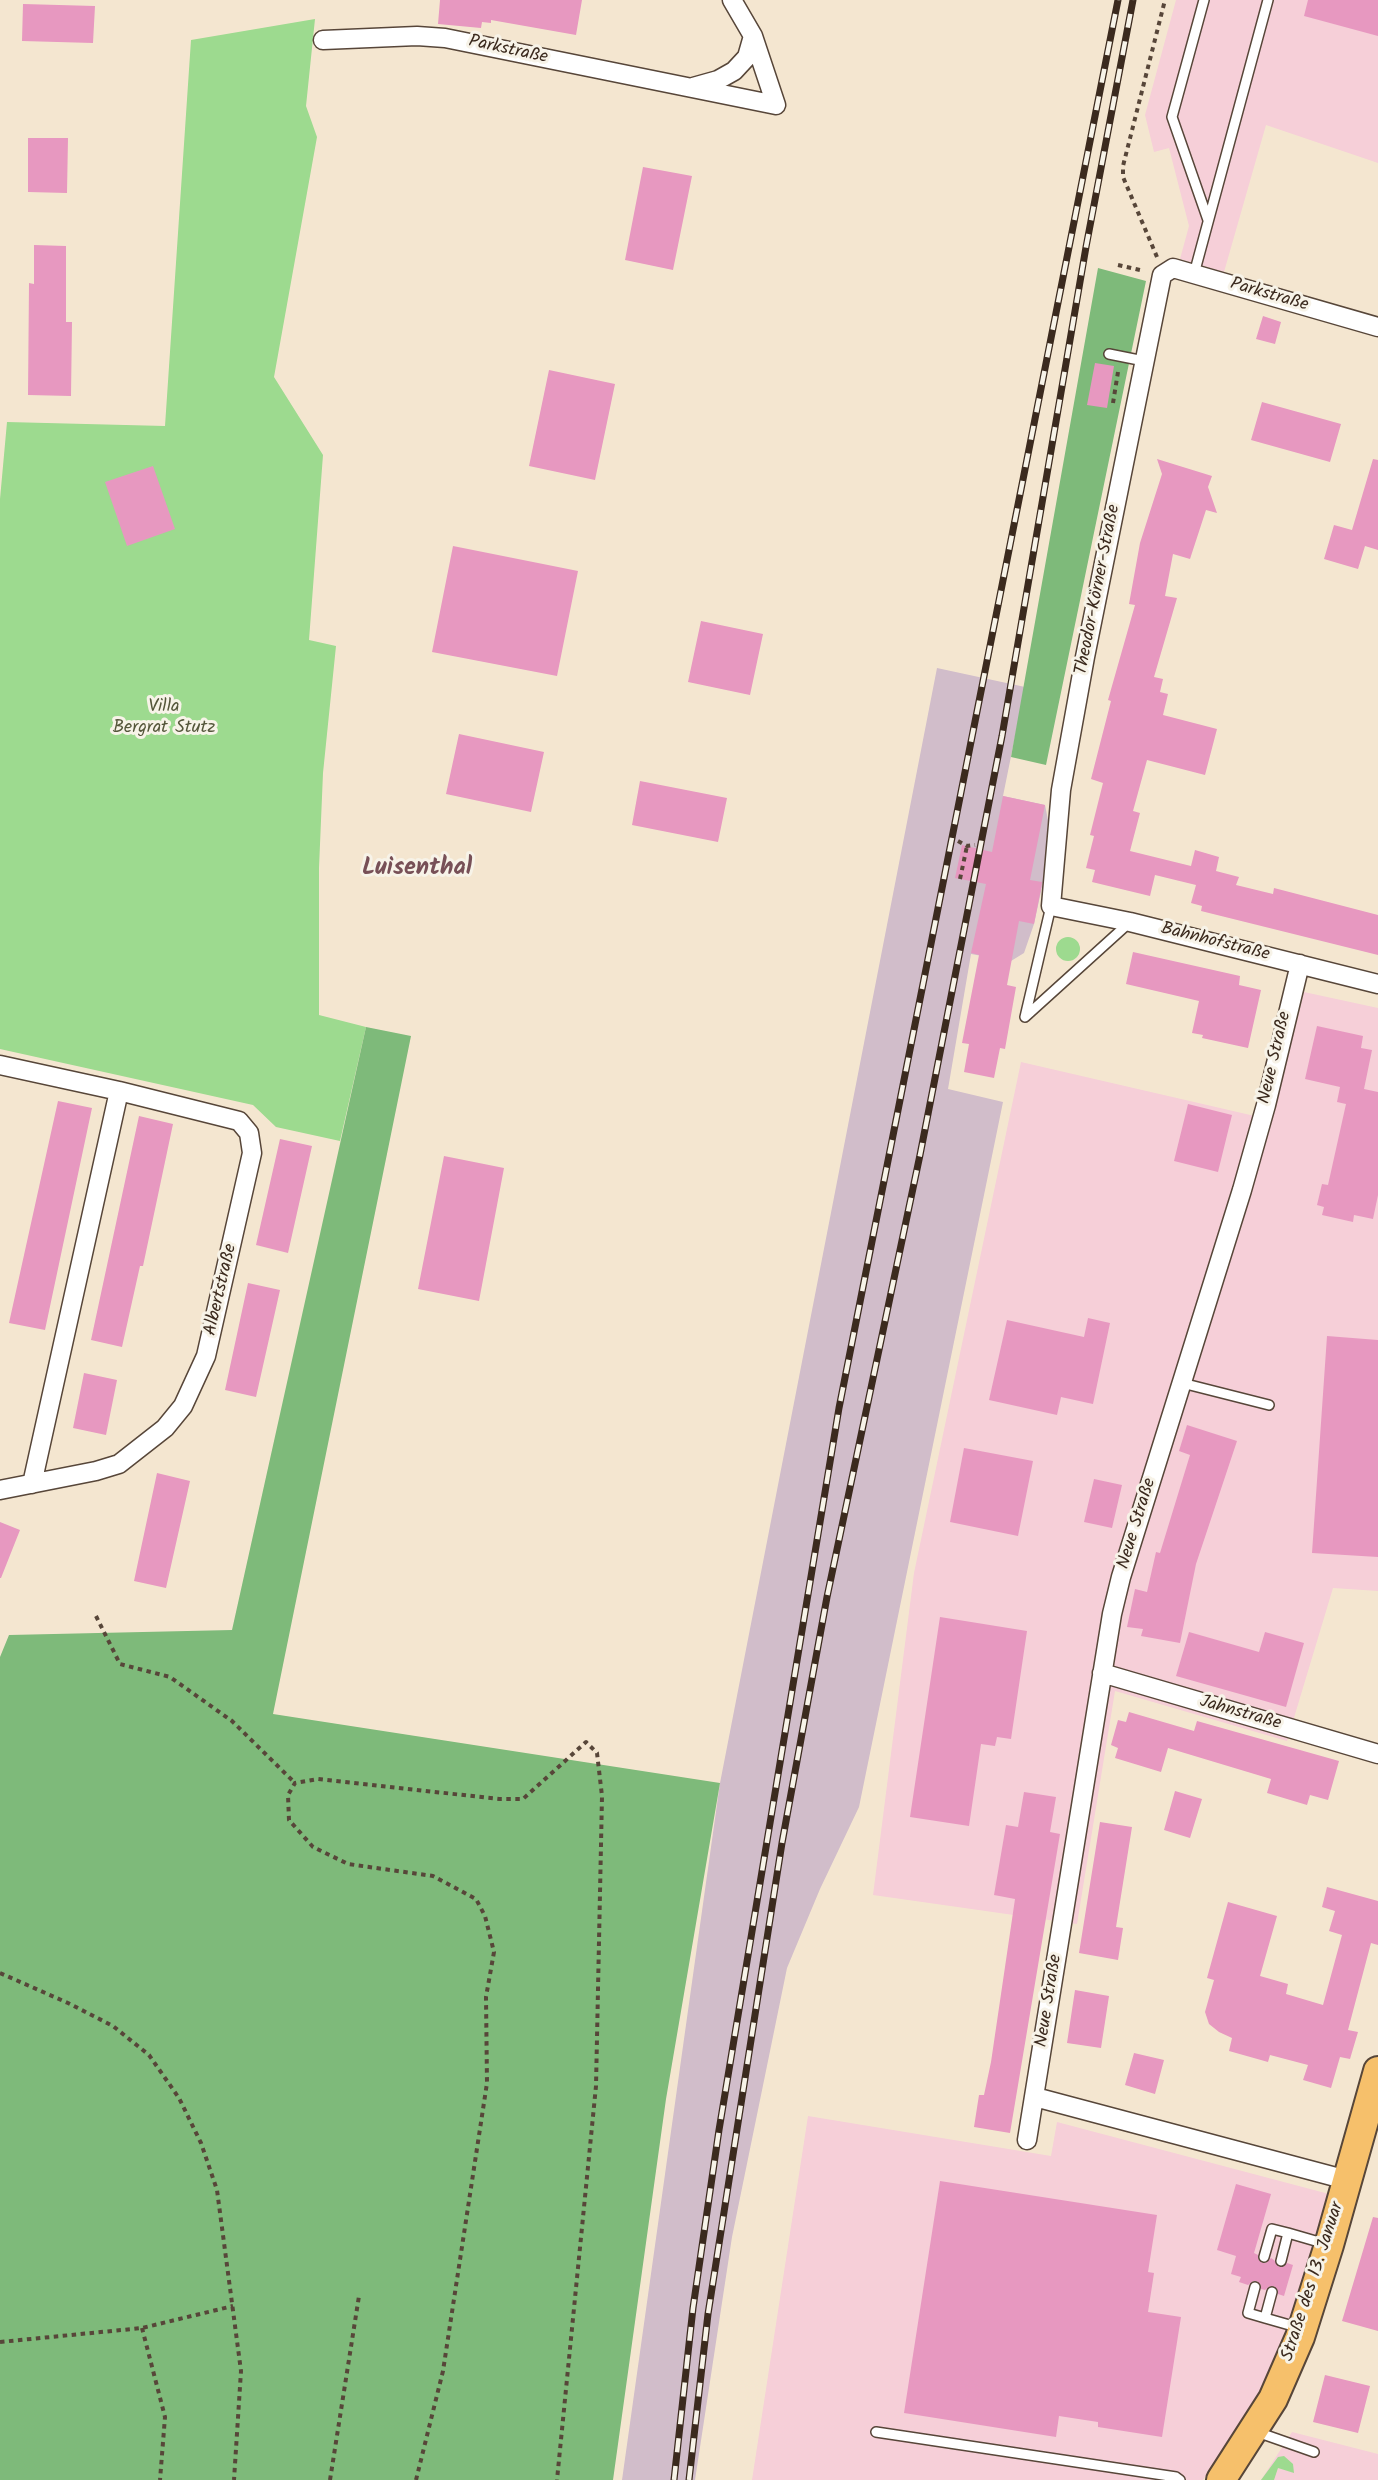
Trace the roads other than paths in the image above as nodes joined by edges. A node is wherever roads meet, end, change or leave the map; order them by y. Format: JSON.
{"nodes":[{"id":1,"x":732,"y":0,"type":"edge"},
{"id":2,"x":1204,"y":0,"type":"edge"},
{"id":3,"x":1268,"y":0,"type":"edge"},
{"id":4,"x":753,"y":36,"type":"junction"},
{"id":5,"x":323,"y":40,"type":"dead end"},
{"id":6,"x":692,"y":88,"type":"junction"},
{"id":7,"x":1208,"y":220,"type":"junction"},
{"id":8,"x":1194,"y":274,"type":"junction"},
{"id":9,"x":1162,"y":275,"type":"joint"},
{"id":10,"x":1378,"y":327,"type":"edge"},
{"id":11,"x":1109,"y":354,"type":"dead end"},
{"id":12,"x":1144,"y":361,"type":"junction"},
{"id":13,"x":1051,"y":906,"type":"junction"},
{"id":14,"x":1130,"y":922,"type":"junction"},
{"id":15,"x":1300,"y":964,"type":"junction"},
{"id":16,"x":1378,"y":984,"type":"edge"},
{"id":17,"x":0,"y":1065,"type":"edge"},
{"id":18,"x":119,"y":1091,"type":"junction"},
{"id":19,"x":1182,"y":1383,"type":"junction"},
{"id":20,"x":1269,"y":1405,"type":"dead end"},
{"id":21,"x":32,"y":1484,"type":"junction"},
{"id":22,"x":0,"y":1490,"type":"edge"},
{"id":23,"x":1102,"y":1673,"type":"junction"},
{"id":24,"x":1378,"y":1754,"type":"edge"},
{"id":25,"x":1378,"y":2071,"type":"edge"},
{"id":26,"x":1035,"y":2097,"type":"junction"},
{"id":27,"x":1027,"y":2140,"type":"dead end"},
{"id":28,"x":1347,"y":2180,"type":"junction"},
{"id":29,"x":1288,"y":2234,"type":"junction"},
{"id":30,"x":1329,"y":2245,"type":"junction"},
{"id":31,"x":1264,"y":2256,"type":"dead end"},
{"id":32,"x":1281,"y":2261,"type":"dead end"},
{"id":33,"x":1255,"y":2287,"type":"dead end"},
{"id":34,"x":1272,"y":2292,"type":"dead end"},
{"id":35,"x":1265,"y":2318,"type":"junction"},
{"id":36,"x":1303,"y":2329,"type":"junction"},
{"id":37,"x":1254,"y":2431,"type":"junction"},
{"id":38,"x":876,"y":2432,"type":"dead end"},
{"id":39,"x":1314,"y":2452,"type":"dead end"},
{"id":40,"x":1180,"y":2480,"type":"edge"},
{"id":41,"x":1221,"y":2480,"type":"edge"}],
"edges":[{"from":1,"to":4,"type":"street","name":"Parkstraße"},
{"from":2,"to":7,"type":"lane"},
{"from":3,"to":7,"type":"lane"},
{"from":4,"to":6,"type":"street","name":"Parkstraße"},
{"from":4,"to":6,"type":"street","name":"Parkstraße"},
{"from":5,"to":6,"type":"street","name":"Parkstraße"},
{"from":7,"to":8,"type":"lane"},
{"from":8,"to":9,"type":"street","name":"Parkstraße"},
{"from":8,"to":10,"type":"street","name":"Parkstraße"},
{"from":9,"to":12,"type":"street","name":"Theodor-Körner-Straße"},
{"from":11,"to":12,"type":"lane"},
{"from":12,"to":13,"type":"street","name":"Theodor-Körner-Straße"},
{"from":13,"to":14,"type":"street","name":"Bahnhofstraße"},
{"from":13,"to":14,"type":"lane"},
{"from":14,"to":15,"type":"street","name":"Bahnhofstraße"},
{"from":15,"to":16,"type":"street","name":"Bahnhofstraße"},
{"from":15,"to":19,"type":"street","name":"Neue Straße"},
{"from":17,"to":18,"type":"street","name":"Albertstraße"},
{"from":18,"to":21,"type":"street"},
{"from":18,"to":21,"type":"street","name":"Albertstraße"},
{"from":19,"to":20,"type":"lane"},
{"from":19,"to":23,"type":"street","name":"Neue Straße"},
{"from":21,"to":22,"type":"street","name":"Albertstraße"},
{"from":23,"to":24,"type":"street","name":"Jahnstraße"},
{"from":23,"to":26,"type":"street","name":"Neue Straße"},
{"from":25,"to":28,"type":"main road","name":"Straße des 13. Januar"},
{"from":26,"to":27,"type":"street","name":"Neue Straße"},
{"from":26,"to":28,"type":"street"},
{"from":28,"to":30,"type":"main road","name":"Straße des 13. Januar"},
{"from":29,"to":30,"type":"lane"},
{"from":29,"to":31,"type":"lane"},
{"from":29,"to":32,"type":"lane"},
{"from":30,"to":36,"type":"main road","name":"Straße des 13. Januar"},
{"from":33,"to":35,"type":"lane"},
{"from":34,"to":35,"type":"lane"},
{"from":35,"to":36,"type":"lane"},
{"from":36,"to":37,"type":"main road","name":"Straße des 13. Januar"},
{"from":37,"to":39,"type":"lane"},
{"from":37,"to":41,"type":"main road","name":"Straße des 13. Januar"},
{"from":38,"to":40,"type":"lane"}]}
